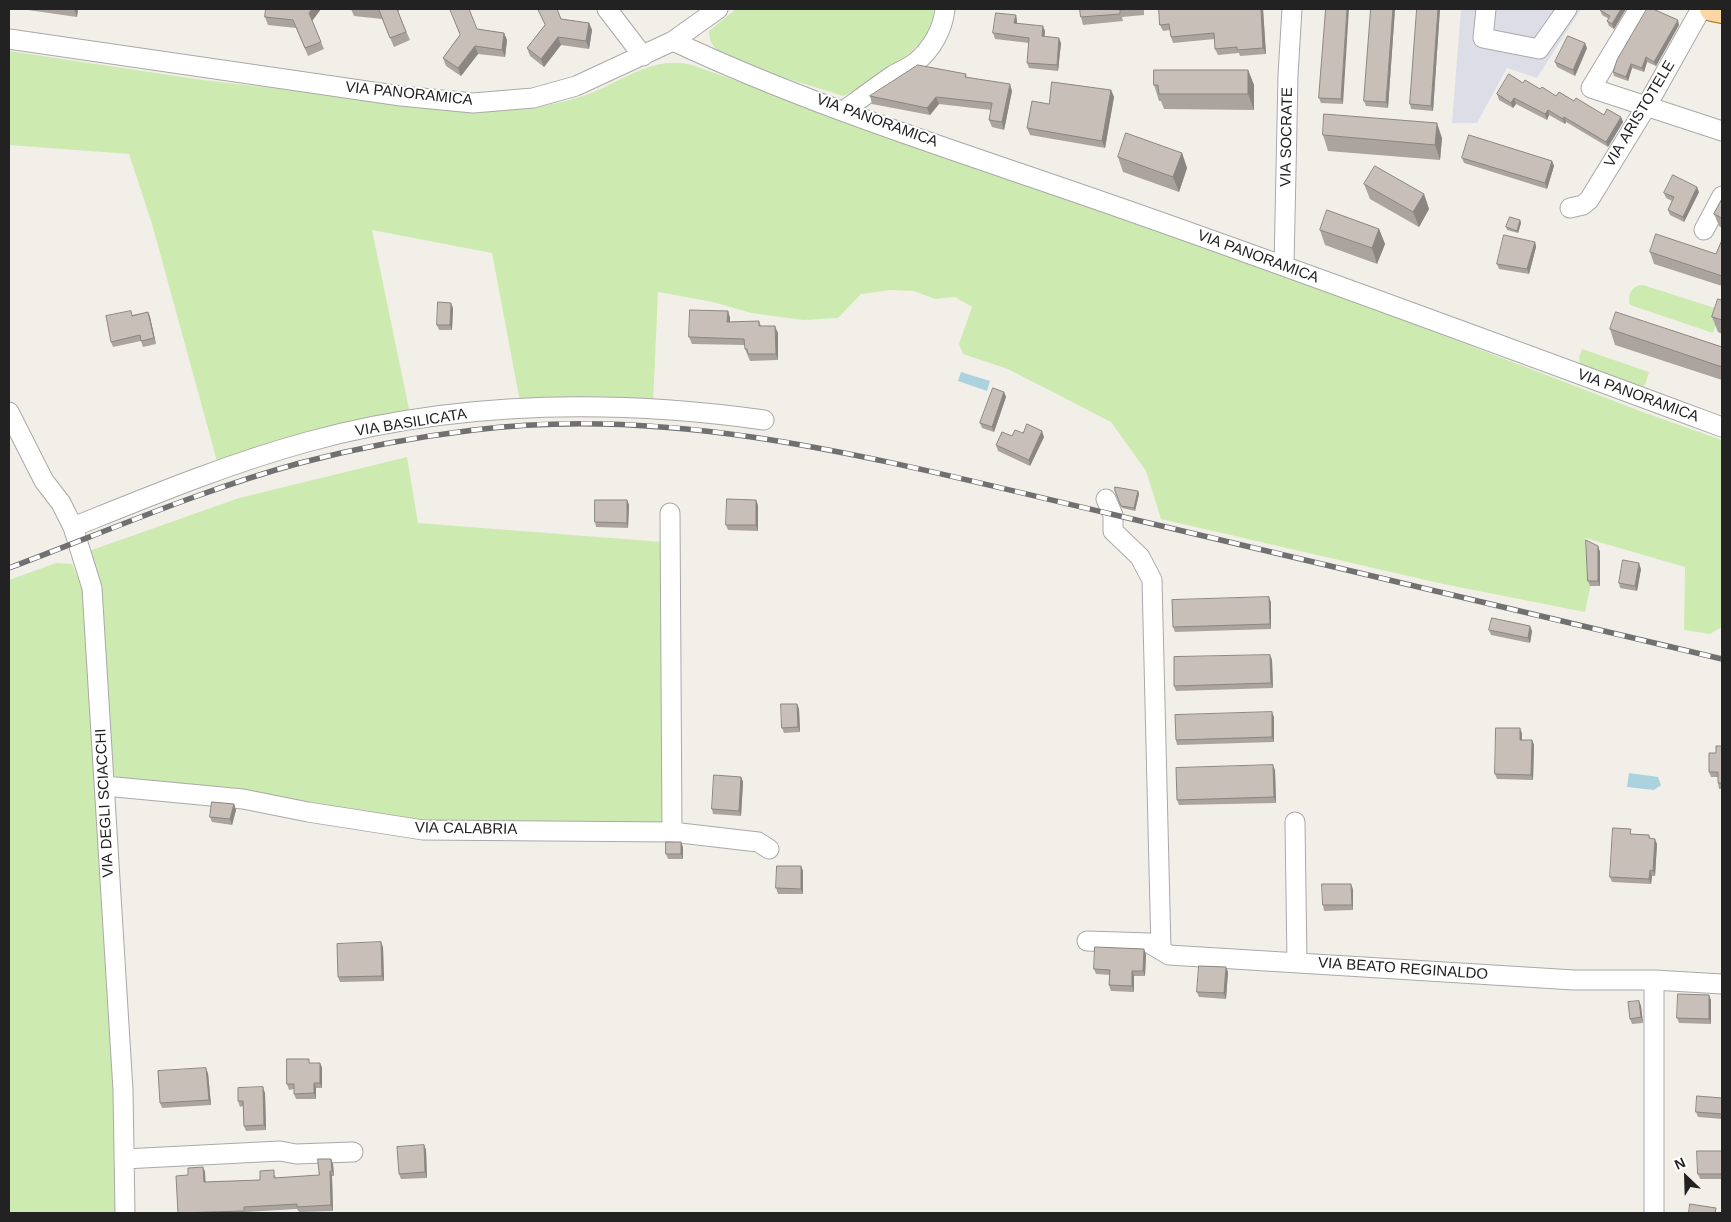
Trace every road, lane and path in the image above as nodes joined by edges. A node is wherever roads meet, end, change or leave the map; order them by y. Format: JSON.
{"nodes":[{"id":1,"x":607,"y":9,"type":"edge"},
{"id":2,"x":718,"y":9,"type":"edge"},
{"id":3,"x":946,"y":9,"type":"edge"},
{"id":4,"x":1292,"y":9,"type":"edge"},
{"id":5,"x":1486,"y":9,"type":"edge"},
{"id":6,"x":1567,"y":9,"type":"edge"},
{"id":7,"x":1639,"y":9,"type":"edge"},
{"id":8,"x":1701,"y":9,"type":"edge"},
{"id":9,"x":1712,"y":9,"type":"edge"},
{"id":10,"x":1722,"y":11,"type":"edge"},
{"id":11,"x":9,"y":39,"type":"edge"},
{"id":12,"x":673,"y":41,"type":"junction"},
{"id":13,"x":643,"y":56,"type":"junction"},
{"id":14,"x":1646,"y":107,"type":"junction"},
{"id":15,"x":845,"y":110,"type":"junction"},
{"id":16,"x":1722,"y":130,"type":"edge"},
{"id":17,"x":1722,"y":196,"type":"edge"},
{"id":18,"x":1570,"y":208,"type":"dead end"},
{"id":19,"x":1704,"y":230,"type":"dead end"},
{"id":20,"x":1284,"y":266,"type":"junction"},
{"id":21,"x":9,"y":412,"type":"edge"},
{"id":22,"x":764,"y":420,"type":"dead end"},
{"id":23,"x":1722,"y":427,"type":"edge"},
{"id":24,"x":1106,"y":499,"type":"dead end"},
{"id":25,"x":670,"y":513,"type":"dead end"},
{"id":26,"x":73,"y":527,"type":"junction"},
{"id":27,"x":104,"y":786,"type":"junction"},
{"id":28,"x":1295,"y":822,"type":"dead end"},
{"id":29,"x":672,"y":832,"type":"junction"},
{"id":30,"x":769,"y":849,"type":"dead end"},
{"id":31,"x":1087,"y":941,"type":"dead end"},
{"id":32,"x":1161,"y":950,"type":"junction"},
{"id":33,"x":1297,"y":963,"type":"junction"},
{"id":34,"x":1654,"y":980,"type":"junction"},
{"id":35,"x":1722,"y":984,"type":"edge"},
{"id":36,"x":353,"y":1152,"type":"dead end"},
{"id":37,"x":124,"y":1159,"type":"junction"},
{"id":38,"x":125,"y":1213,"type":"edge"},
{"id":39,"x":1654,"y":1213,"type":"edge"}],
"edges":[{"from":1,"to":13,"type":"street"},
{"from":2,"to":12,"type":"street"},
{"from":3,"to":15,"type":"street"},
{"from":4,"to":20,"type":"street","name":"VIA SOCRATE"},
{"from":5,"to":6,"type":"street"},
{"from":7,"to":14,"type":"street"},
{"from":8,"to":14,"type":"street","name":"VIA ARISTOTELE"},
{"from":9,"to":10,"type":"main road"},
{"from":11,"to":13,"type":"street","name":"VIA PANORAMICA"},
{"from":12,"to":13,"type":"street","name":"VIA PANORAMICA"},
{"from":12,"to":15,"type":"street","name":"VIA PANORAMICA"},
{"from":14,"to":16,"type":"street"},
{"from":14,"to":18,"type":"street","name":"VIA ARISTOTELE"},
{"from":15,"to":20,"type":"street","name":"VIA PANORAMICA"},
{"from":17,"to":19,"type":"street"},
{"from":20,"to":23,"type":"street","name":"VIA PANORAMICA"},
{"from":21,"to":26,"type":"street","name":"VIA DEGLI SCIACCHI"},
{"from":22,"to":26,"type":"street","name":"VIA BASILICATA"},
{"from":24,"to":32,"type":"street"},
{"from":25,"to":29,"type":"street"},
{"from":26,"to":27,"type":"street","name":"VIA DEGLI SCIACCHI"},
{"from":27,"to":29,"type":"street","name":"VIA CALABRIA"},
{"from":27,"to":37,"type":"street","name":"VIA DEGLI SCIACCHI"},
{"from":28,"to":33,"type":"street"},
{"from":29,"to":30,"type":"street","name":"VIA CALABRIA"},
{"from":31,"to":32,"type":"street","name":"VIA BEATO REGINALDO"},
{"from":32,"to":33,"type":"street","name":"VIA BEATO REGINALDO"},
{"from":33,"to":34,"type":"street","name":"VIA BEATO REGINALDO"},
{"from":34,"to":35,"type":"street","name":"VIA BEATO REGINALDO"},
{"from":34,"to":39,"type":"street"},
{"from":36,"to":37,"type":"street"},
{"from":37,"to":38,"type":"street","name":"VIA DEGLI SCIACCHI"}]}
